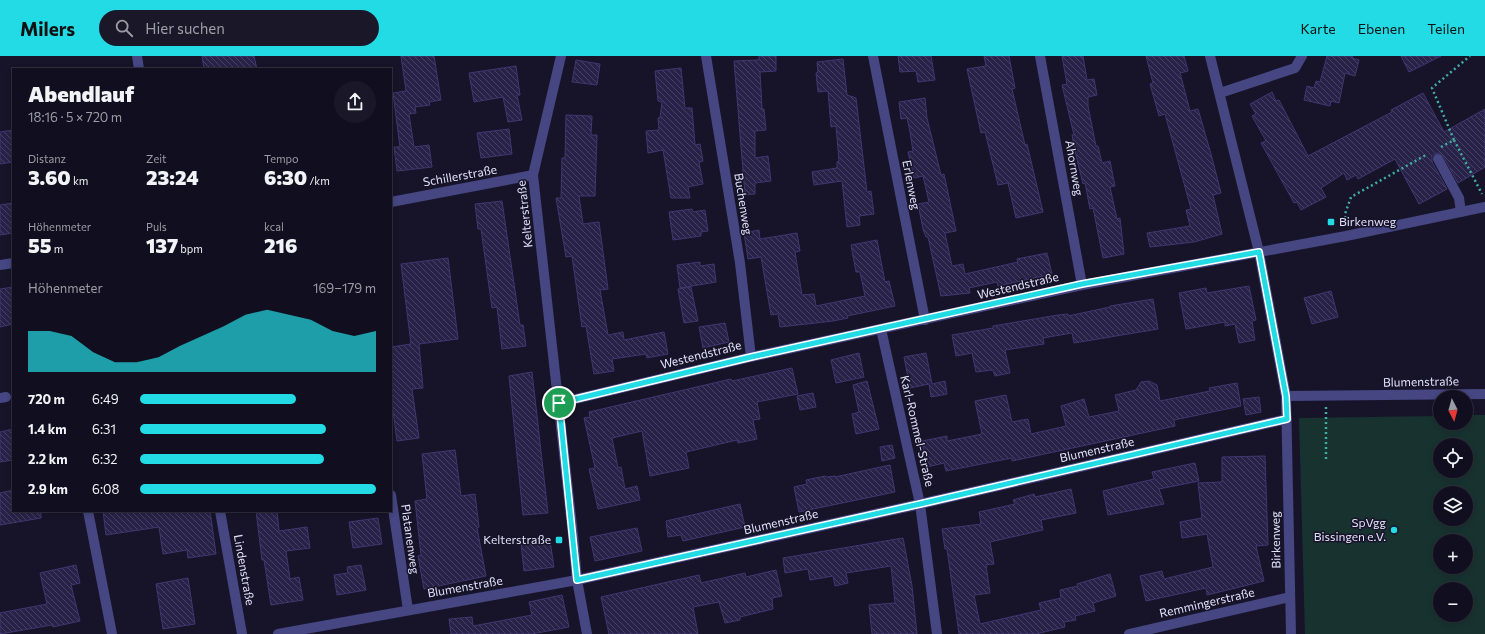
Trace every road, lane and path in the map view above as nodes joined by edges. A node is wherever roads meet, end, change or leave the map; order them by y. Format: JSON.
{"nodes":[{"id":1,"x":137,"y":56,"type":"edge"},
{"id":2,"x":561,"y":56,"type":"edge"},
{"id":3,"x":706,"y":56,"type":"edge"},
{"id":4,"x":873,"y":56,"type":"edge"},
{"id":5,"x":1040,"y":56,"type":"edge"},
{"id":6,"x":1210,"y":56,"type":"edge"},
{"id":7,"x":1302,"y":56,"type":"edge"},
{"id":8,"x":1470,"y":56,"type":"edge"},
{"id":9,"x":139,"y":68,"type":"edge"},
{"id":10,"x":1220,"y":93,"type":"junction"},
{"id":11,"x":1454,"y":140,"type":"junction"},
{"id":12,"x":1427,"y":154,"type":"dead end"},
{"id":13,"x":1436,"y":154,"type":"joint"},
{"id":14,"x":533,"y":175,"type":"junction"},
{"id":15,"x":392,"y":202,"type":"edge"},
{"id":16,"x":1484,"y":204,"type":"edge"},
{"id":17,"x":1461,"y":212,"type":"junction"},
{"id":18,"x":1346,"y":236,"type":"junction"},
{"id":19,"x":1259,"y":252,"type":"junction"},
{"id":20,"x":12,"y":263,"type":"edge"},
{"id":21,"x":0,"y":265,"type":"edge"},
{"id":22,"x":1082,"y":284,"type":"junction"},
{"id":23,"x":925,"y":320,"type":"junction"},
{"id":24,"x":881,"y":329,"type":"junction"},
{"id":25,"x":751,"y":357,"type":"junction"},
{"id":26,"x":1485,"y":394,"type":"edge"},
{"id":27,"x":1326,"y":395,"type":"junction"},
{"id":28,"x":1286,"y":396,"type":"junction"},
{"id":29,"x":559,"y":403,"type":"junction"},
{"id":30,"x":1287,"y":419,"type":"junction"},
{"id":31,"x":1326,"y":461,"type":"dead end"},
{"id":32,"x":392,"y":502,"type":"edge"},
{"id":33,"x":920,"y":504,"type":"junction"},
{"id":34,"x":88,"y":512,"type":"edge"},
{"id":35,"x":220,"y":512,"type":"edge"},
{"id":36,"x":577,"y":580,"type":"junction"},
{"id":37,"x":1290,"y":597,"type":"junction"},
{"id":38,"x":408,"y":610,"type":"junction"},
{"id":39,"x":112,"y":634,"type":"edge"},
{"id":40,"x":242,"y":634,"type":"edge"},
{"id":41,"x":278,"y":634,"type":"edge"},
{"id":42,"x":587,"y":634,"type":"edge"},
{"id":43,"x":937,"y":634,"type":"edge"},
{"id":44,"x":1129,"y":634,"type":"edge"},
{"id":45,"x":1291,"y":634,"type":"edge"}],
"edges":[{"from":1,"to":9,"type":"street"},
{"from":2,"to":14,"type":"street","name":"Kelterstraße"},
{"from":3,"to":25,"type":"street","name":"Buchenweg"},
{"from":4,"to":23,"type":"street","name":"Erlenweg"},
{"from":5,"to":22,"type":"street","name":"Ahornweg"},
{"from":6,"to":10,"type":"street","name":"Birkenweg"},
{"from":7,"to":10,"type":"street"},
{"from":8,"to":11,"type":"path"},
{"from":10,"to":19,"type":"street","name":"Birkenweg"},
{"from":11,"to":13,"type":"path"},
{"from":11,"to":16,"type":"path"},
{"from":12,"to":18,"type":"path"},
{"from":13,"to":17,"type":"street"},
{"from":14,"to":15,"type":"street","name":"Schillerstraße"},
{"from":14,"to":29,"type":"street","name":"Kelterstraße"},
{"from":16,"to":17,"type":"street","name":"Westendstraße"},
{"from":17,"to":18,"type":"street","name":"Westendstraße"},
{"from":18,"to":19,"type":"street","name":"Westendstraße"},
{"from":19,"to":22,"type":"street","name":"Westendstraße"},
{"from":19,"to":28,"type":"street","name":"Birkenweg"},
{"from":20,"to":21,"type":"street"},
{"from":22,"to":23,"type":"street","name":"Westendstraße"},
{"from":23,"to":24,"type":"street","name":"Westendstraße"},
{"from":24,"to":25,"type":"street","name":"Westendstraße"},
{"from":24,"to":33,"type":"street","name":"Karl-Rommel-Straße"},
{"from":25,"to":29,"type":"street","name":"Westendstraße"},
{"from":26,"to":27,"type":"street","name":"Blumenstraße"},
{"from":27,"to":28,"type":"street","name":"Blumenstraße"},
{"from":27,"to":31,"type":"path"},
{"from":28,"to":30,"type":"street","name":"Birkenweg"},
{"from":29,"to":36,"type":"street","name":"Kelterstraße"},
{"from":30,"to":33,"type":"street","name":"Blumenstraße"},
{"from":30,"to":37,"type":"street","name":"Birkenweg"},
{"from":32,"to":38,"type":"street","name":"Platanenweg"},
{"from":33,"to":36,"type":"street","name":"Blumenstraße"},
{"from":33,"to":43,"type":"street","name":"Karl-Rommel-Straße"},
{"from":34,"to":39,"type":"street"},
{"from":35,"to":40,"type":"street","name":"Lindenstraße"},
{"from":36,"to":38,"type":"street","name":"Blumenstraße"},
{"from":36,"to":42,"type":"street","name":"Kelterstraße"},
{"from":37,"to":44,"type":"street","name":"Remmingerstraße"},
{"from":37,"to":45,"type":"street","name":"Birkenweg"},
{"from":38,"to":41,"type":"street","name":"Blumenstraße"}]}
